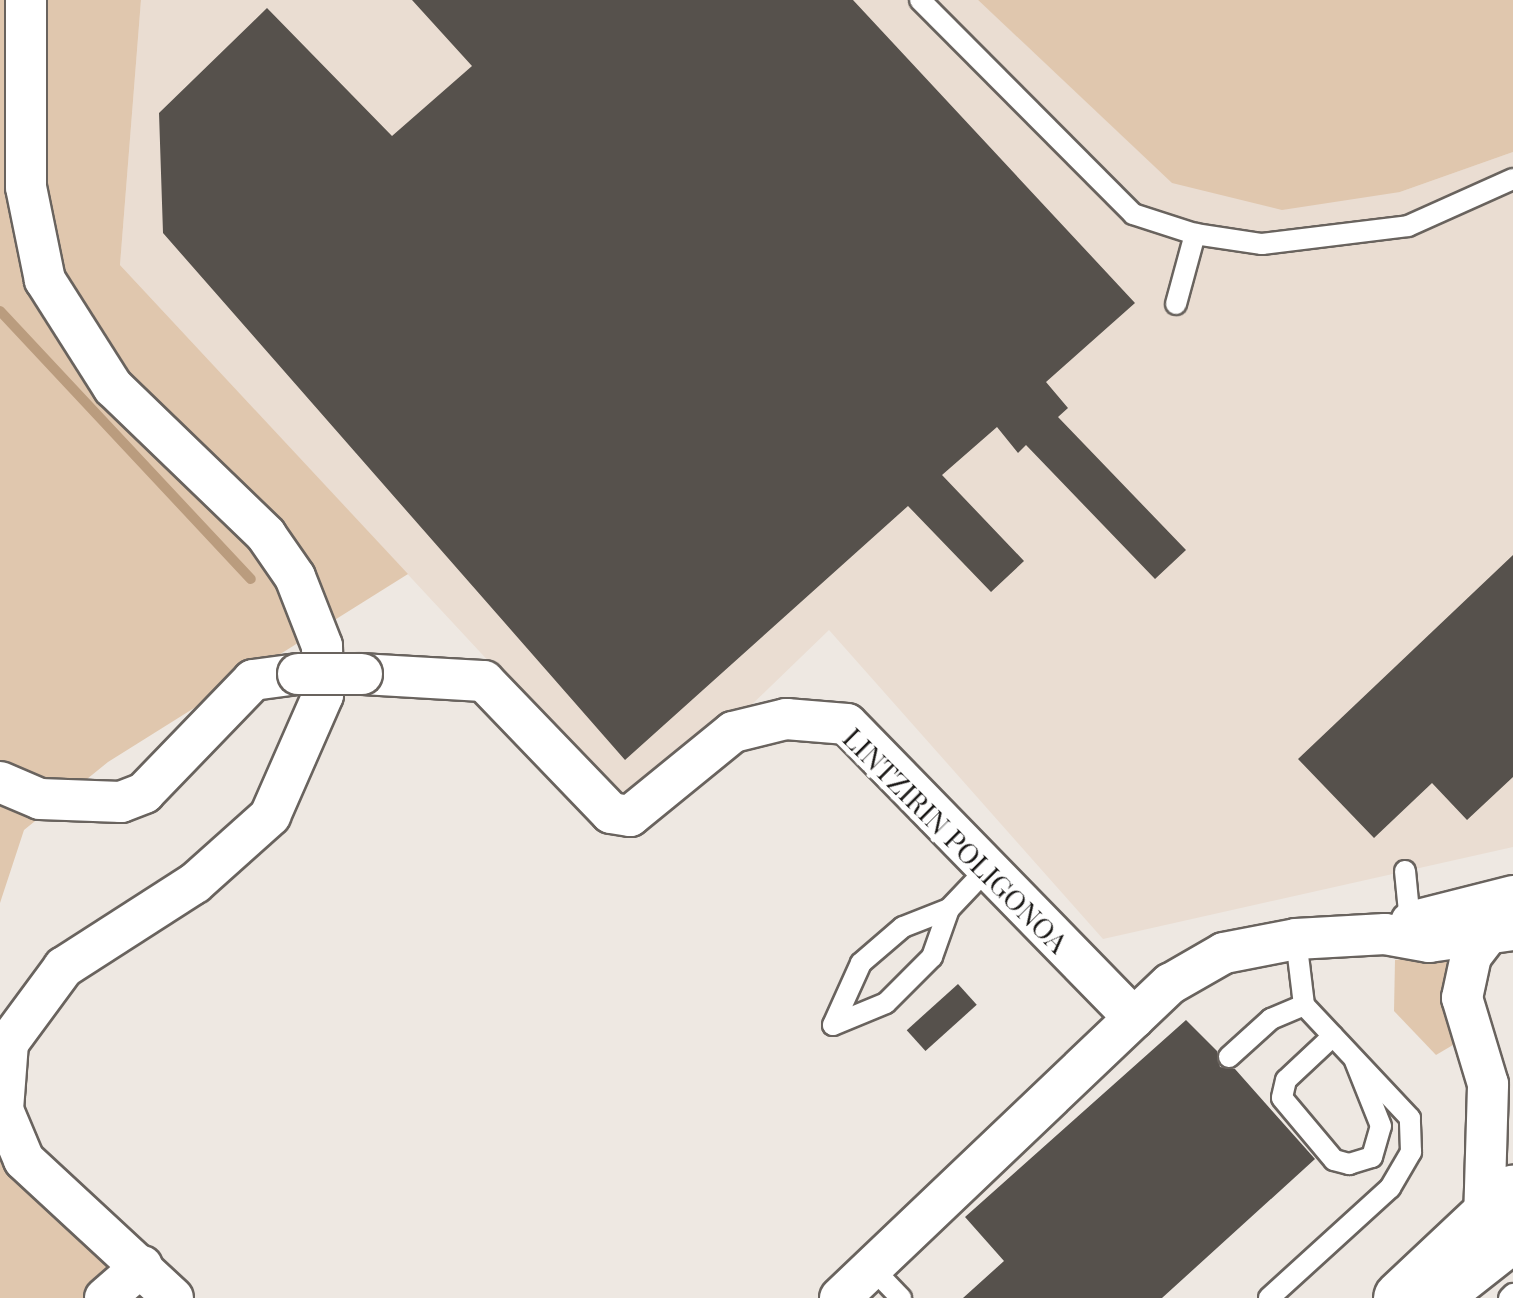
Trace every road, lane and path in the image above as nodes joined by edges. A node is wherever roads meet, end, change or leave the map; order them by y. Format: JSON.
{"nodes":[{"id":1,"x":26,"y":0,"type":"edge"},
{"id":2,"x":920,"y":0,"type":"edge"},
{"id":3,"x":1513,"y":178,"type":"edge"},
{"id":4,"x":1194,"y":234,"type":"junction"},
{"id":5,"x":1176,"y":304,"type":"dead end"},
{"id":6,"x":0,"y":782,"type":"edge"},
{"id":7,"x":988,"y":869,"type":"junction"},
{"id":8,"x":1405,"y":871,"type":"dead end"},
{"id":9,"x":1513,"y":896,"type":"edge"},
{"id":10,"x":949,"y":910,"type":"junction"},
{"id":11,"x":1503,"y":926,"type":"edge"},
{"id":12,"x":1397,"y":928,"type":"junction"},
{"id":13,"x":1296,"y":939,"type":"junction"},
{"id":14,"x":1304,"y":1005,"type":"junction"},
{"id":15,"x":1134,"y":1018,"type":"junction"},
{"id":16,"x":1333,"y":1036,"type":"junction"},
{"id":17,"x":1229,"y":1058,"type":"dead end"},
{"id":18,"x":1355,"y":1059,"type":"junction"},
{"id":19,"x":1503,"y":1219,"type":"edge"},
{"id":20,"x":142,"y":1266,"type":"junction"},
{"id":21,"x":872,"y":1268,"type":"junction"},
{"id":22,"x":105,"y":1298,"type":"edge"},
{"id":23,"x":173,"y":1298,"type":"edge"},
{"id":24,"x":840,"y":1298,"type":"edge"},
{"id":25,"x":901,"y":1298,"type":"edge"},
{"id":26,"x":1269,"y":1298,"type":"edge"},
{"id":27,"x":1402,"y":1298,"type":"edge"},
{"id":28,"x":1443,"y":1298,"type":"edge"}],
"edges":[{"from":1,"to":20,"type":"street"},
{"from":2,"to":4,"type":"lane"},
{"from":3,"to":4,"type":"lane"},
{"from":4,"to":5,"type":"lane"},
{"from":6,"to":7,"type":"street","name":"LINTZIRIN POLIGONOA","bridge":true},
{"from":7,"to":10,"type":"lane"},
{"from":7,"to":15,"type":"street","name":"LINTZIRIN POLIGONOA"},
{"from":8,"to":12,"type":"lane"},
{"from":9,"to":12,"type":"street"},
{"from":10,"to":10,"type":"lane"},
{"from":11,"to":12,"type":"street"},
{"from":11,"to":19,"type":"street"},
{"from":12,"to":13,"type":"street"},
{"from":13,"to":14,"type":"lane"},
{"from":13,"to":15,"type":"street"},
{"from":14,"to":16,"type":"lane"},
{"from":14,"to":17,"type":"lane"},
{"from":15,"to":21,"type":"street"},
{"from":16,"to":18,"type":"lane"},
{"from":16,"to":18,"type":"lane"},
{"from":18,"to":26,"type":"lane"},
{"from":19,"to":27,"type":"main road"},
{"from":19,"to":28,"type":"street"},
{"from":20,"to":22,"type":"street"},
{"from":20,"to":23,"type":"street"},
{"from":21,"to":24,"type":"street"},
{"from":21,"to":25,"type":"lane"}]}
